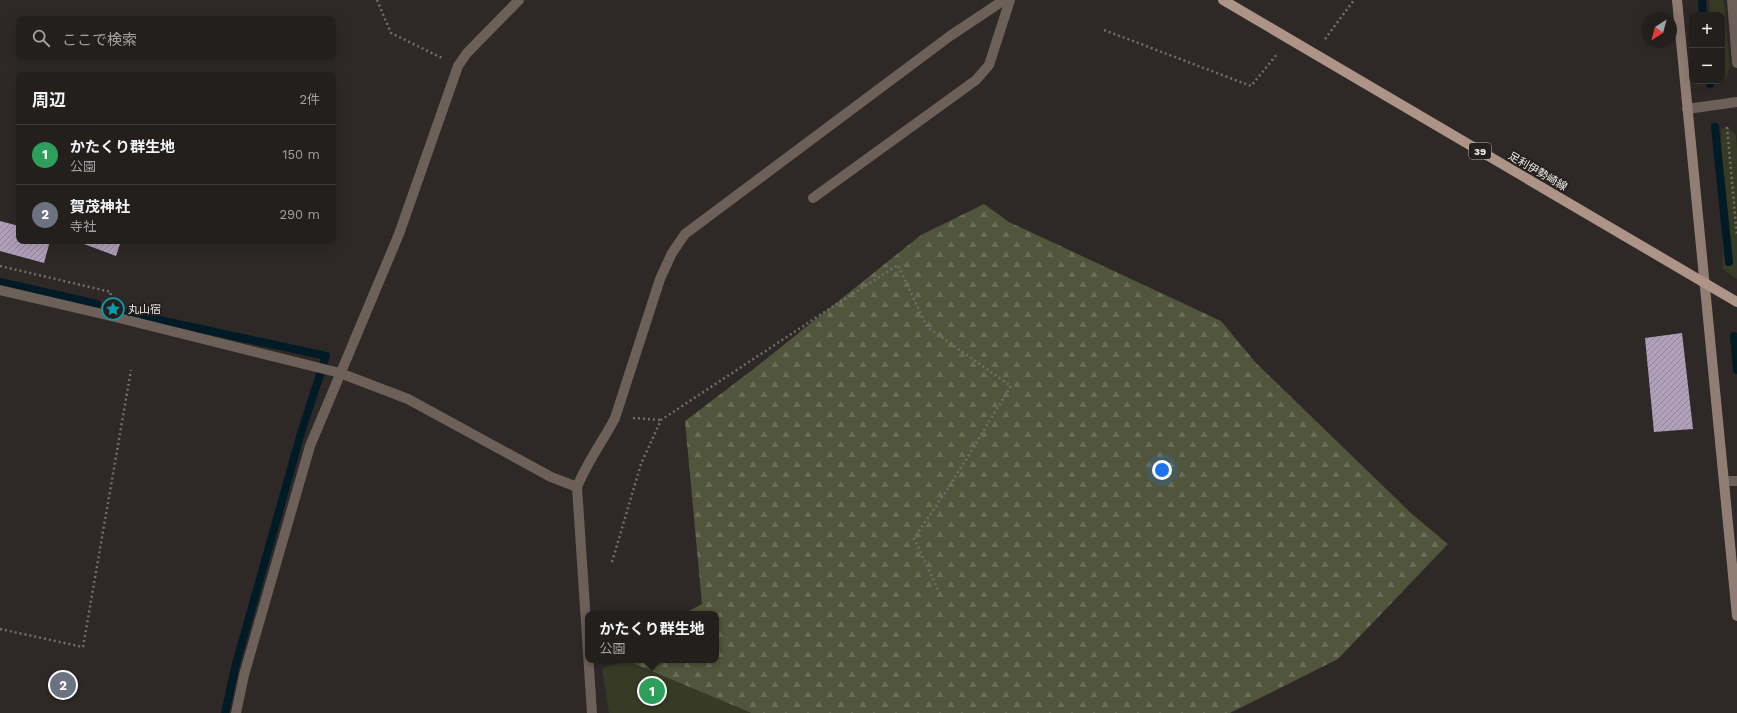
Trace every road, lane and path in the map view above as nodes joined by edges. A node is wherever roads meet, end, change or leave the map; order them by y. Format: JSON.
{"nodes":[{"id":1,"x":377,"y":0,"type":"edge"},
{"id":2,"x":519,"y":0,"type":"edge"},
{"id":3,"x":1004,"y":0,"type":"edge"},
{"id":4,"x":1010,"y":0,"type":"edge"},
{"id":5,"x":1223,"y":0,"type":"edge"},
{"id":6,"x":1354,"y":0,"type":"edge"},
{"id":7,"x":1677,"y":0,"type":"edge"},
{"id":8,"x":1732,"y":0,"type":"edge"},
{"id":9,"x":1104,"y":30,"type":"dead end"},
{"id":10,"x":1289,"y":38,"type":"junction"},
{"id":11,"x":1315,"y":54,"type":"junction"},
{"id":12,"x":1737,"y":62,"type":"edge"},
{"id":13,"x":458,"y":66,"type":"junction"},
{"id":14,"x":1737,"y":102,"type":"edge"},
{"id":15,"x":1687,"y":109,"type":"junction"},
{"id":16,"x":1727,"y":127,"type":"dead end"},
{"id":17,"x":813,"y":198,"type":"dead end"},
{"id":18,"x":1737,"y":236,"type":"edge"},
{"id":19,"x":0,"y":266,"type":"edge"},
{"id":20,"x":1705,"y":282,"type":"junction"},
{"id":21,"x":0,"y":290,"type":"edge"},
{"id":22,"x":1737,"y":302,"type":"edge"},
{"id":23,"x":107,"y":315,"type":"junction"},
{"id":24,"x":131,"y":370,"type":"dead end"},
{"id":25,"x":340,"y":372,"type":"junction"},
{"id":26,"x":615,"y":418,"type":"junction"},
{"id":27,"x":661,"y":420,"type":"junction"},
{"id":28,"x":1737,"y":480,"type":"edge"},
{"id":29,"x":1724,"y":482,"type":"junction"},
{"id":30,"x":578,"y":487,"type":"junction"},
{"id":31,"x":612,"y":562,"type":"dead end"},
{"id":32,"x":941,"y":596,"type":"dead end"},
{"id":33,"x":586,"y":611,"type":"edge"},
{"id":34,"x":1737,"y":616,"type":"edge"},
{"id":35,"x":0,"y":629,"type":"edge"},
{"id":36,"x":589,"y":663,"type":"edge"},
{"id":37,"x":236,"y":713,"type":"edge"},
{"id":38,"x":592,"y":713,"type":"edge"}],
"edges":[{"from":1,"to":13,"type":"path"},
{"from":2,"to":13,"type":"street"},
{"from":3,"to":26,"type":"street"},
{"from":4,"to":17,"type":"street"},
{"from":5,"to":10,"type":"main road","name":"足利伊勢崎線","number":"39"},
{"from":6,"to":11,"type":"path"},
{"from":7,"to":15,"type":"street"},
{"from":8,"to":12,"type":"street"},
{"from":9,"to":10,"type":"path"},
{"from":10,"to":11,"type":"main road","name":"足利伊勢崎線","number":"39"},
{"from":11,"to":20,"type":"main road","name":"足利伊勢崎線","number":"39"},
{"from":13,"to":25,"type":"street"},
{"from":14,"to":15,"type":"street"},
{"from":15,"to":20,"type":"street"},
{"from":16,"to":18,"type":"path"},
{"from":19,"to":23,"type":"path"},
{"from":20,"to":22,"type":"main road","name":"足利伊勢崎線","number":"39"},
{"from":20,"to":29,"type":"street"},
{"from":21,"to":23,"type":"street"},
{"from":23,"to":25,"type":"street"},
{"from":24,"to":35,"type":"path"},
{"from":25,"to":30,"type":"street"},
{"from":25,"to":37,"type":"street"},
{"from":26,"to":27,"type":"path"},
{"from":26,"to":30,"type":"street"},
{"from":27,"to":31,"type":"path"},
{"from":27,"to":32,"type":"path"},
{"from":28,"to":29,"type":"street"},
{"from":29,"to":34,"type":"street"},
{"from":30,"to":33,"type":"street"},
{"from":36,"to":38,"type":"street"}]}
